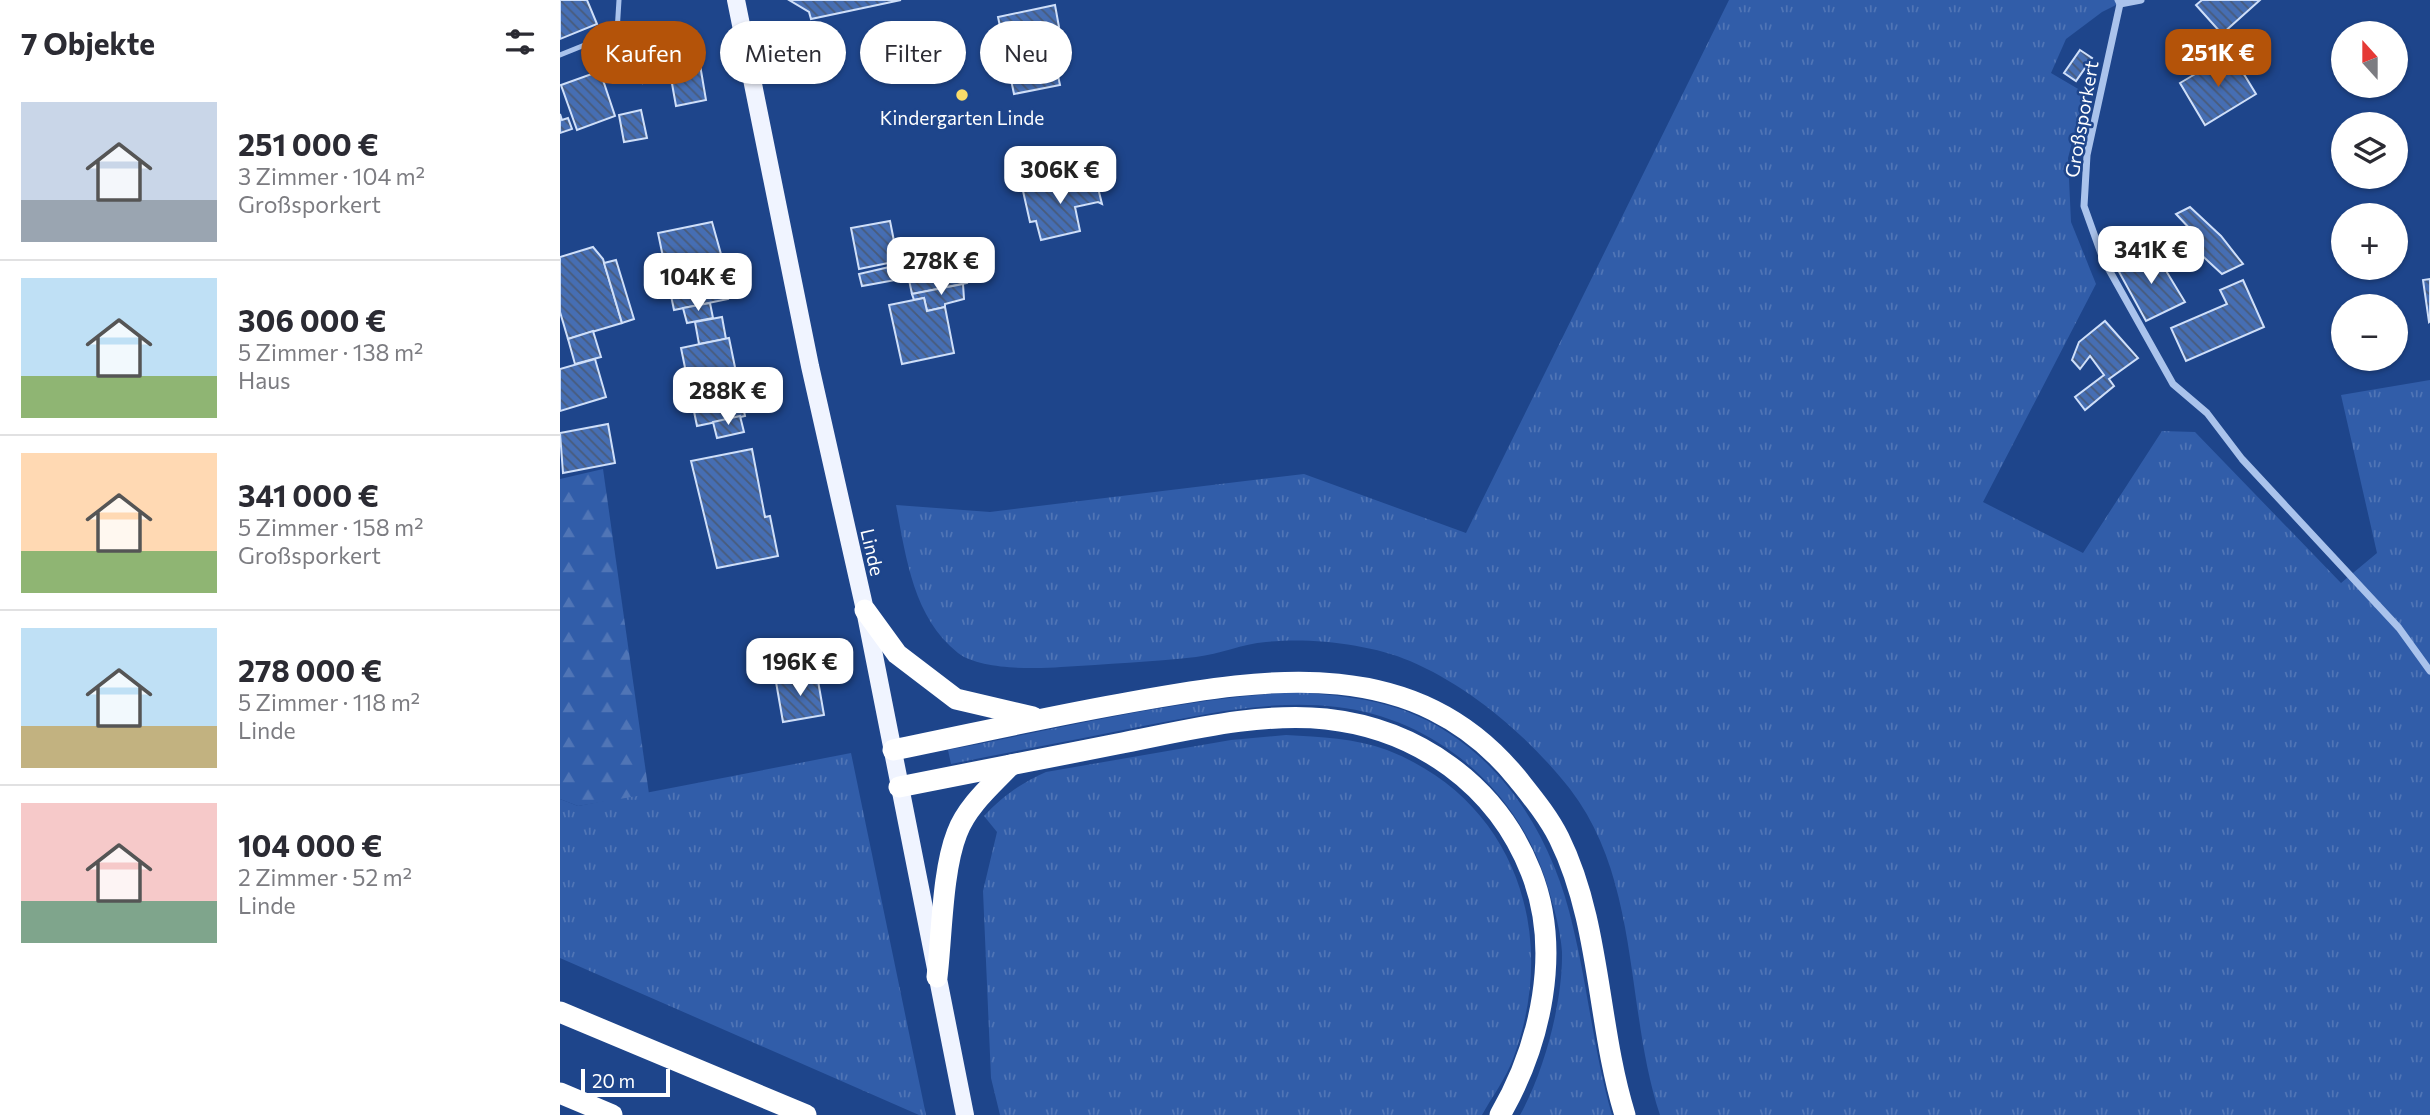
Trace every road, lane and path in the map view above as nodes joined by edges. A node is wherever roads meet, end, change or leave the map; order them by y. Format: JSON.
{"nodes":[{"id":1,"x":619,"y":0,"type":"edge"},
{"id":2,"x":736,"y":0,"type":"edge"},
{"id":3,"x":2141,"y":0,"type":"edge"},
{"id":4,"x":2119,"y":2,"type":"edge"},
{"id":5,"x":560,"y":55,"type":"edge"},
{"id":6,"x":865,"y":610,"type":"junction"},
{"id":7,"x":2430,"y":671,"type":"edge"},
{"id":8,"x":1039,"y":719,"type":"junction"},
{"id":9,"x":893,"y":750,"type":"junction"},
{"id":10,"x":1011,"y":765,"type":"junction"},
{"id":11,"x":899,"y":788,"type":"junction"},
{"id":12,"x":937,"y":977,"type":"junction"},
{"id":13,"x":560,"y":1012,"type":"edge"},
{"id":14,"x":560,"y":1093,"type":"edge"},
{"id":15,"x":612,"y":1115,"type":"edge"},
{"id":16,"x":806,"y":1115,"type":"edge"},
{"id":17,"x":965,"y":1115,"type":"edge"},
{"id":18,"x":1500,"y":1115,"type":"edge"},
{"id":19,"x":1625,"y":1115,"type":"edge"}],
"edges":[{"from":1,"to":5,"type":"lane"},
{"from":2,"to":6,"type":"main road","name":"Linde"},
{"from":3,"to":4,"type":"street","name":"Großsporkert"},
{"from":4,"to":7,"type":"street","name":"Großsporkert"},
{"from":6,"to":8,"type":"highway"},
{"from":6,"to":9,"type":"main road","name":"Linde"},
{"from":8,"to":9,"type":"highway"},
{"from":8,"to":19,"type":"highway"},
{"from":9,"to":11,"type":"main road","name":"Linde"},
{"from":10,"to":11,"type":"highway"},
{"from":10,"to":12,"type":"highway"},
{"from":10,"to":18,"type":"highway"},
{"from":11,"to":12,"type":"main road","name":"Linde"},
{"from":12,"to":17,"type":"main road","name":"Linde"},
{"from":13,"to":16,"type":"highway"},
{"from":14,"to":15,"type":"highway"}]}
